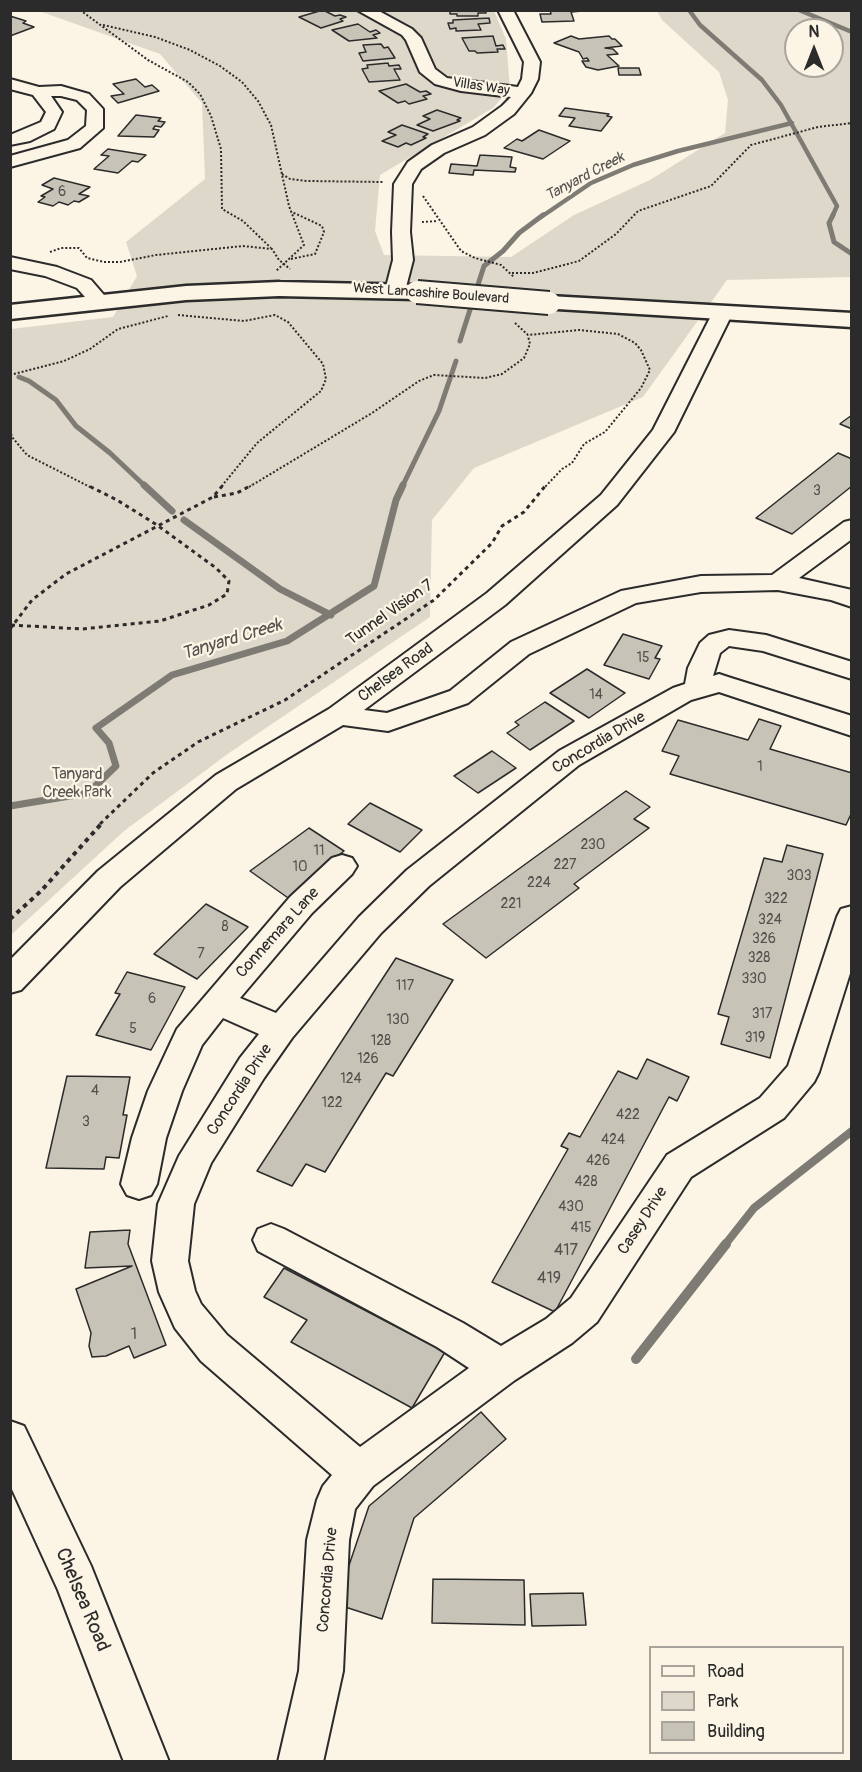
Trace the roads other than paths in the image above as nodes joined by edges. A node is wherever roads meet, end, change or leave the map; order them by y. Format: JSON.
{"nodes":[{"id":1,"x":364,"y":10,"type":"edge"},
{"id":2,"x":505,"y":10,"type":"edge"},
{"id":3,"x":10,"y":84,"type":"edge"},
{"id":4,"x":39,"y":92,"type":"junction"},
{"id":5,"x":523,"y":93,"type":"junction"},
{"id":6,"x":10,"y":140,"type":"edge"},
{"id":7,"x":10,"y":162,"type":"edge"},
{"id":8,"x":10,"y":263,"type":"edge"},
{"id":9,"x":406,"y":292,"type":"junction"},
{"id":10,"x":100,"y":302,"type":"junction"},
{"id":11,"x":10,"y":312,"type":"edge"},
{"id":12,"x":723,"y":312,"type":"junction"},
{"id":13,"x":852,"y":320,"type":"edge"},
{"id":14,"x":852,"y":526,"type":"edge"},
{"id":15,"x":778,"y":582,"type":"junction"},
{"id":16,"x":852,"y":599,"type":"edge"},
{"id":17,"x":852,"y":671,"type":"edge"},
{"id":18,"x":698,"y":689,"type":"junction"},
{"id":19,"x":339,"y":715,"type":"junction"},
{"id":20,"x":852,"y":727,"type":"edge"},
{"id":21,"x":342,"y":866,"type":"dead end"},
{"id":22,"x":852,"y":917,"type":"edge"},
{"id":23,"x":10,"y":981,"type":"edge"},
{"id":24,"x":217,"y":1002,"type":"junction"},
{"id":25,"x":280,"y":1029,"type":"junction"},
{"id":26,"x":139,"y":1184,"type":"dead end"},
{"id":27,"x":271,"y":1240,"type":"dead end"},
{"id":28,"x":501,"y":1367,"type":"junction"},
{"id":29,"x":10,"y":1440,"type":"edge"},
{"id":30,"x":359,"y":1472,"type":"junction"},
{"id":31,"x":147,"y":1761,"type":"edge"},
{"id":32,"x":300,"y":1761,"type":"edge"}],
"edges":[{"from":1,"to":5,"type":"street","name":"Villas Way"},
{"from":2,"to":5,"type":"street"},
{"from":3,"to":4,"type":"street"},
{"from":4,"to":6,"type":"street"},
{"from":4,"to":7,"type":"street"},
{"from":5,"to":9,"type":"street"},
{"from":8,"to":10,"type":"street"},
{"from":9,"to":10,"type":"main road","name":"West Lancashire Boulevard"},
{"from":9,"to":12,"type":"main road","name":"West Lancashire Boulevard","bridge":true},
{"from":10,"to":11,"type":"main road","name":"West Lancashire Boulevard"},
{"from":12,"to":13,"type":"main road","name":"West Lancashire Boulevard"},
{"from":12,"to":19,"type":"street","name":"Chelsea Road"},
{"from":14,"to":15,"type":"street"},
{"from":15,"to":16,"type":"street"},
{"from":15,"to":19,"type":"street"},
{"from":17,"to":18,"type":"street"},
{"from":18,"to":20,"type":"street","name":"Concordia Drive"},
{"from":18,"to":25,"type":"street","name":"Concordia Drive"},
{"from":19,"to":23,"type":"street","name":"Chelsea Road"},
{"from":21,"to":24,"type":"street","name":"Connemara Lane"},
{"from":22,"to":28,"type":"street","name":"Casey Drive"},
{"from":24,"to":25,"type":"street"},
{"from":24,"to":26,"type":"street","name":"Connemara Lane"},
{"from":25,"to":30,"type":"street","name":"Concordia Drive"},
{"from":27,"to":28,"type":"street"},
{"from":28,"to":30,"type":"street","name":"Casey Drive"},
{"from":29,"to":31,"type":"street","name":"Chelsea Road"},
{"from":30,"to":32,"type":"street","name":"Concordia Drive"}]}
